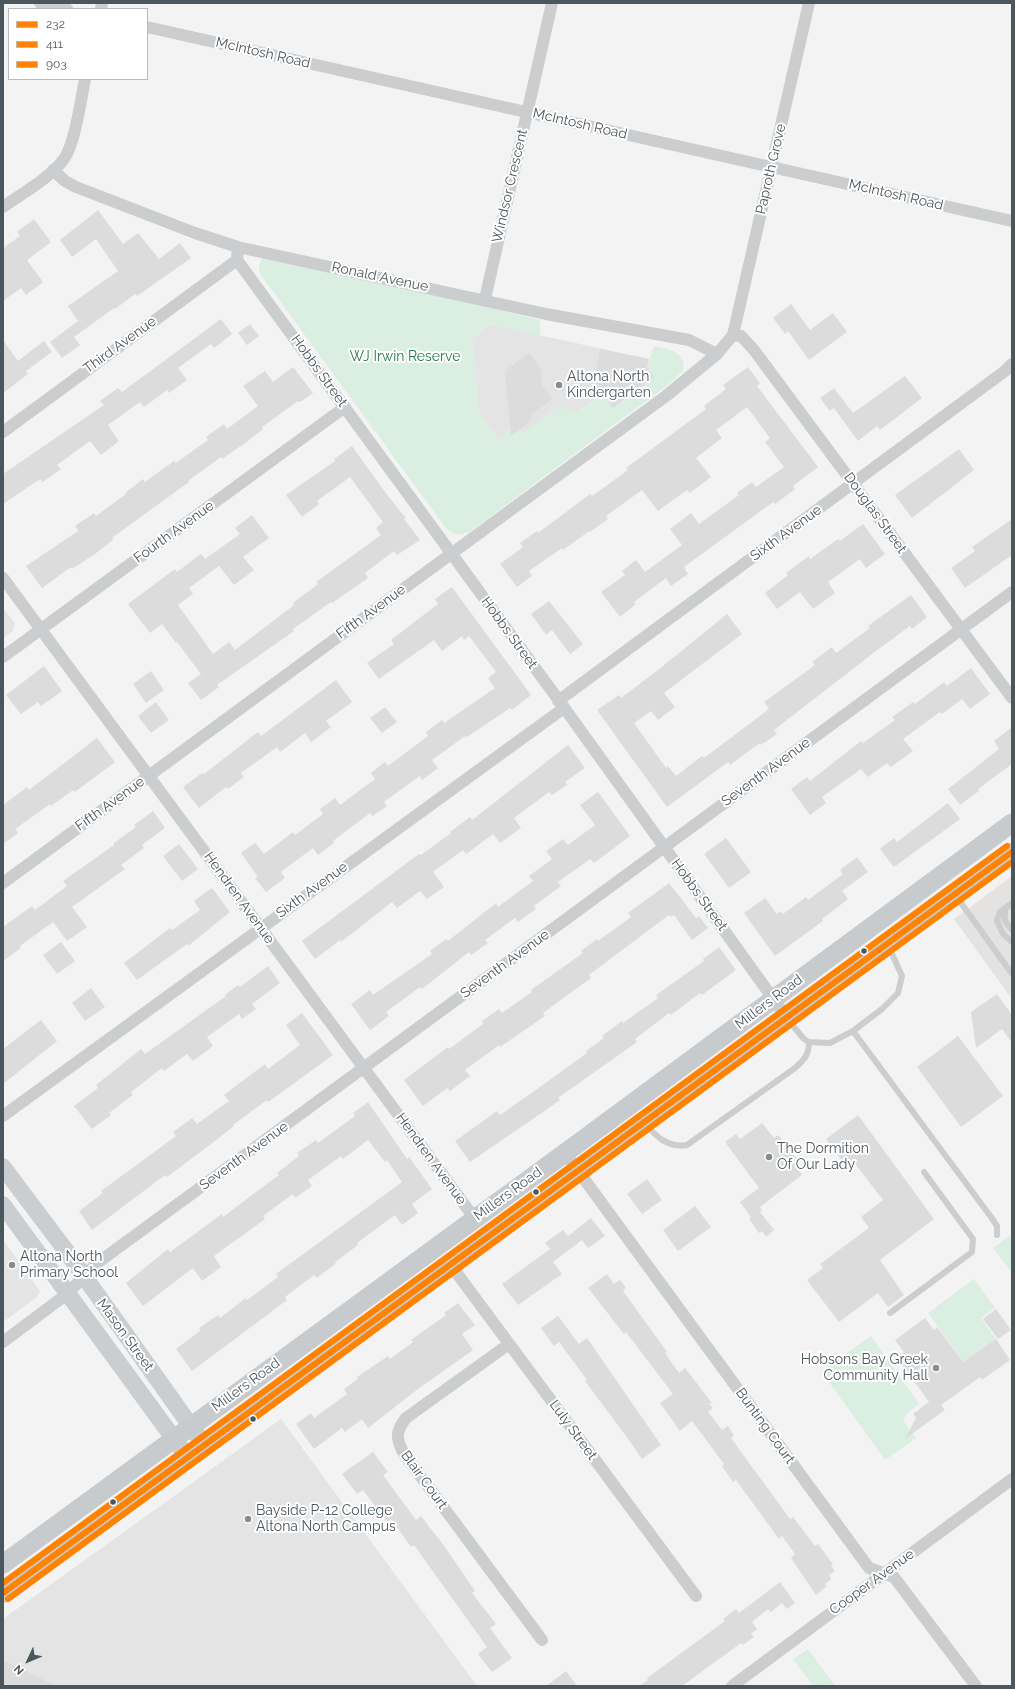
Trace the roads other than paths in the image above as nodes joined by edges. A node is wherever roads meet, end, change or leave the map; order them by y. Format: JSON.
{"nodes":[{"id":1,"x":40,"y":3,"type":"edge"},
{"id":2,"x":552,"y":3,"type":"edge"},
{"id":3,"x":809,"y":3,"type":"edge"},
{"id":4,"x":62,"y":8,"type":"edge"},
{"id":5,"x":148,"y":27,"type":"edge"},
{"id":6,"x":85,"y":80,"type":"edge"},
{"id":7,"x":528,"y":112,"type":"junction"},
{"id":8,"x":771,"y":167,"type":"junction"},
{"id":9,"x":53,"y":170,"type":"junction"},
{"id":10,"x":3,"y":207,"type":"edge"},
{"id":11,"x":1012,"y":221,"type":"edge"},
{"id":12,"x":238,"y":247,"type":"junction"},
{"id":13,"x":237,"y":260,"type":"junction"},
{"id":14,"x":485,"y":299,"type":"junction"},
{"id":15,"x":733,"y":335,"type":"junction"},
{"id":16,"x":717,"y":354,"type":"junction"},
{"id":17,"x":1012,"y":364,"type":"edge"},
{"id":18,"x":345,"y":406,"type":"junction"},
{"id":19,"x":3,"y":432,"type":"edge"},
{"id":20,"x":853,"y":483,"type":"junction"},
{"id":21,"x":452,"y":553,"type":"junction"},
{"id":22,"x":3,"y":578,"type":"edge"},
{"id":23,"x":1012,"y":592,"type":"edge"},
{"id":24,"x":41,"y":629,"type":"junction"},
{"id":25,"x":961,"y":629,"type":"junction"},
{"id":26,"x":3,"y":657,"type":"edge"},
{"id":27,"x":1012,"y":698,"type":"edge"},
{"id":28,"x":561,"y":704,"type":"junction"},
{"id":29,"x":149,"y":775,"type":"junction"},
{"id":30,"x":1012,"y":823,"type":"edge"},
{"id":31,"x":665,"y":847,"type":"junction"},
{"id":32,"x":1012,"y":852,"type":"edge"},
{"id":33,"x":3,"y":883,"type":"edge"},
{"id":34,"x":954,"y":894,"type":"junction"},
{"id":35,"x":1012,"y":903,"type":"edge"},
{"id":36,"x":1005,"y":908,"type":"junction"},
{"id":37,"x":261,"y":928,"type":"junction"},
{"id":38,"x":1012,"y":930,"type":"edge"},
{"id":39,"x":1012,"y":942,"type":"edge"},
{"id":40,"x":887,"y":944,"type":"junction"},
{"id":41,"x":1012,"y":974,"type":"edge"},
{"id":42,"x":773,"y":998,"type":"junction"},
{"id":43,"x":787,"y":1018,"type":"junction"},
{"id":44,"x":852,"y":1031,"type":"junction"},
{"id":45,"x":809,"y":1042,"type":"junction"},
{"id":46,"x":364,"y":1068,"type":"junction"},
{"id":47,"x":3,"y":1116,"type":"edge"},
{"id":48,"x":645,"y":1123,"type":"junction"},
{"id":49,"x":565,"y":1153,"type":"junction"},
{"id":50,"x":3,"y":1167,"type":"edge"},
{"id":51,"x":578,"y":1172,"type":"junction"},
{"id":52,"x":924,"y":1172,"type":"dead end"},
{"id":53,"x":3,"y":1205,"type":"edge"},
{"id":54,"x":474,"y":1219,"type":"junction"},
{"id":55,"x":997,"y":1235,"type":"dead end"},
{"id":56,"x":450,"y":1264,"type":"junction"},
{"id":57,"x":83,"y":1275,"type":"junction"},
{"id":58,"x":67,"y":1294,"type":"junction"},
{"id":59,"x":890,"y":1313,"type":"dead end"},
{"id":60,"x":3,"y":1342,"type":"edge"},
{"id":61,"x":509,"y":1344,"type":"junction"},
{"id":62,"x":191,"y":1425,"type":"junction"},
{"id":63,"x":173,"y":1438,"type":"junction"},
{"id":64,"x":205,"y":1446,"type":"junction"},
{"id":65,"x":188,"y":1458,"type":"junction"},
{"id":66,"x":1012,"y":1479,"type":"edge"},
{"id":67,"x":3,"y":1564,"type":"edge"},
{"id":68,"x":884,"y":1573,"type":"junction"},
{"id":69,"x":3,"y":1593,"type":"edge"},
{"id":70,"x":696,"y":1596,"type":"dead end"},
{"id":71,"x":542,"y":1640,"type":"dead end"},
{"id":72,"x":732,"y":1686,"type":"edge"},
{"id":73,"x":976,"y":1686,"type":"edge"}],
"edges":[{"from":1,"to":4,"type":"street"},
{"from":2,"to":7,"type":"street","name":"Windsor Crescent"},
{"from":3,"to":8,"type":"street","name":"Paproth Grove"},
{"from":5,"to":7,"type":"street","name":"McIntosh Road"},
{"from":6,"to":9,"type":"street"},
{"from":7,"to":8,"type":"street","name":"McIntosh Road"},
{"from":7,"to":14,"type":"street","name":"Windsor Crescent"},
{"from":8,"to":11,"type":"street","name":"McIntosh Road"},
{"from":8,"to":15,"type":"street","name":"Paproth Grove"},
{"from":9,"to":10,"type":"street"},
{"from":9,"to":12,"type":"street","name":"Ronald Avenue"},
{"from":12,"to":13,"type":"street"},
{"from":12,"to":14,"type":"street","name":"Ronald Avenue"},
{"from":13,"to":18,"type":"street","name":"Hobbs Street"},
{"from":13,"to":19,"type":"street","name":"Third Avenue"},
{"from":14,"to":16,"type":"street","name":"Ronald Avenue"},
{"from":15,"to":16,"type":"street","name":"Fifth Avenue"},
{"from":15,"to":20,"type":"street","name":"Douglas Street"},
{"from":16,"to":21,"type":"street","name":"Fifth Avenue"},
{"from":17,"to":20,"type":"street","name":"Sixth Avenue"},
{"from":18,"to":21,"type":"street","name":"Hobbs Street"},
{"from":18,"to":24,"type":"street","name":"Fourth Avenue"},
{"from":20,"to":25,"type":"street","name":"Douglas Street"},
{"from":20,"to":28,"type":"street","name":"Sixth Avenue"},
{"from":21,"to":28,"type":"street","name":"Hobbs Street"},
{"from":21,"to":29,"type":"street","name":"Fifth Avenue"},
{"from":22,"to":24,"type":"street","name":"Hendren Avenue"},
{"from":23,"to":25,"type":"street","name":"Seventh Avenue"},
{"from":24,"to":26,"type":"street","name":"Fourth Avenue"},
{"from":24,"to":29,"type":"street","name":"Hendren Avenue"},
{"from":25,"to":27,"type":"street","name":"Douglas Street"},
{"from":25,"to":31,"type":"street","name":"Seventh Avenue"},
{"from":28,"to":31,"type":"street","name":"Hobbs Street"},
{"from":28,"to":37,"type":"street","name":"Sixth Avenue"},
{"from":29,"to":33,"type":"street","name":"Fifth Avenue"},
{"from":29,"to":37,"type":"street","name":"Hendren Avenue"},
{"from":30,"to":42,"type":"main road","name":"Millers Road"},
{"from":31,"to":42,"type":"street","name":"Hobbs Street"},
{"from":31,"to":46,"type":"street","name":"Seventh Avenue"},
{"from":32,"to":34,"type":"main road","name":"Millers Road"},
{"from":34,"to":40,"type":"main road","name":"Millers Road"},
{"from":34,"to":41,"type":"lane"},
{"from":35,"to":36,"type":"lane"},
{"from":36,"to":38,"type":"lane"},
{"from":36,"to":39,"type":"lane"},
{"from":37,"to":46,"type":"street","name":"Hendren Avenue"},
{"from":37,"to":47,"type":"street","name":"Sixth Avenue"},
{"from":40,"to":43,"type":"main road","name":"Millers Road"},
{"from":40,"to":44,"type":"lane"},
{"from":42,"to":43,"type":"street","name":"Hobbs Street"},
{"from":42,"to":49,"type":"main road","name":"Millers Road"},
{"from":43,"to":45,"type":"lane"},
{"from":43,"to":48,"type":"main road","name":"Millers Road"},
{"from":44,"to":45,"type":"lane"},
{"from":44,"to":55,"type":"lane"},
{"from":45,"to":48,"type":"lane"},
{"from":46,"to":54,"type":"street","name":"Hendren Avenue"},
{"from":46,"to":57,"type":"street","name":"Seventh Avenue"},
{"from":48,"to":51,"type":"main road","name":"Millers Road"},
{"from":49,"to":51,"type":"street","name":"Bunting Court"},
{"from":49,"to":54,"type":"main road","name":"Millers Road"},
{"from":50,"to":57,"type":"street","name":"Mason Street"},
{"from":51,"to":56,"type":"main road","name":"Millers Road"},
{"from":51,"to":68,"type":"street","name":"Bunting Court"},
{"from":52,"to":59,"type":"lane"},
{"from":53,"to":58,"type":"street","name":"Mason Street"},
{"from":54,"to":62,"type":"main road","name":"Millers Road"},
{"from":56,"to":61,"type":"street","name":"Luly Street"},
{"from":56,"to":64,"type":"main road","name":"Millers Road"},
{"from":57,"to":58,"type":"street","name":"Seventh Avenue"},
{"from":57,"to":62,"type":"street","name":"Mason Street"},
{"from":58,"to":60,"type":"street","name":"Seventh Avenue"},
{"from":58,"to":63,"type":"street","name":"Mason Street"},
{"from":61,"to":70,"type":"street","name":"Luly Street"},
{"from":61,"to":71,"type":"street","name":"Blair Court"},
{"from":62,"to":63,"type":"main road","name":"Millers Road"},
{"from":62,"to":64,"type":"street","name":"Mason Street"},
{"from":63,"to":65,"type":"street","name":"Mason Street"},
{"from":63,"to":67,"type":"main road","name":"Millers Road"},
{"from":64,"to":65,"type":"main road","name":"Millers Road"},
{"from":65,"to":69,"type":"main road","name":"Millers Road"},
{"from":66,"to":68,"type":"street","name":"Cooper Avenue"},
{"from":68,"to":72,"type":"street","name":"Cooper Avenue"},
{"from":68,"to":73,"type":"street","name":"Bunting Court"}]}
